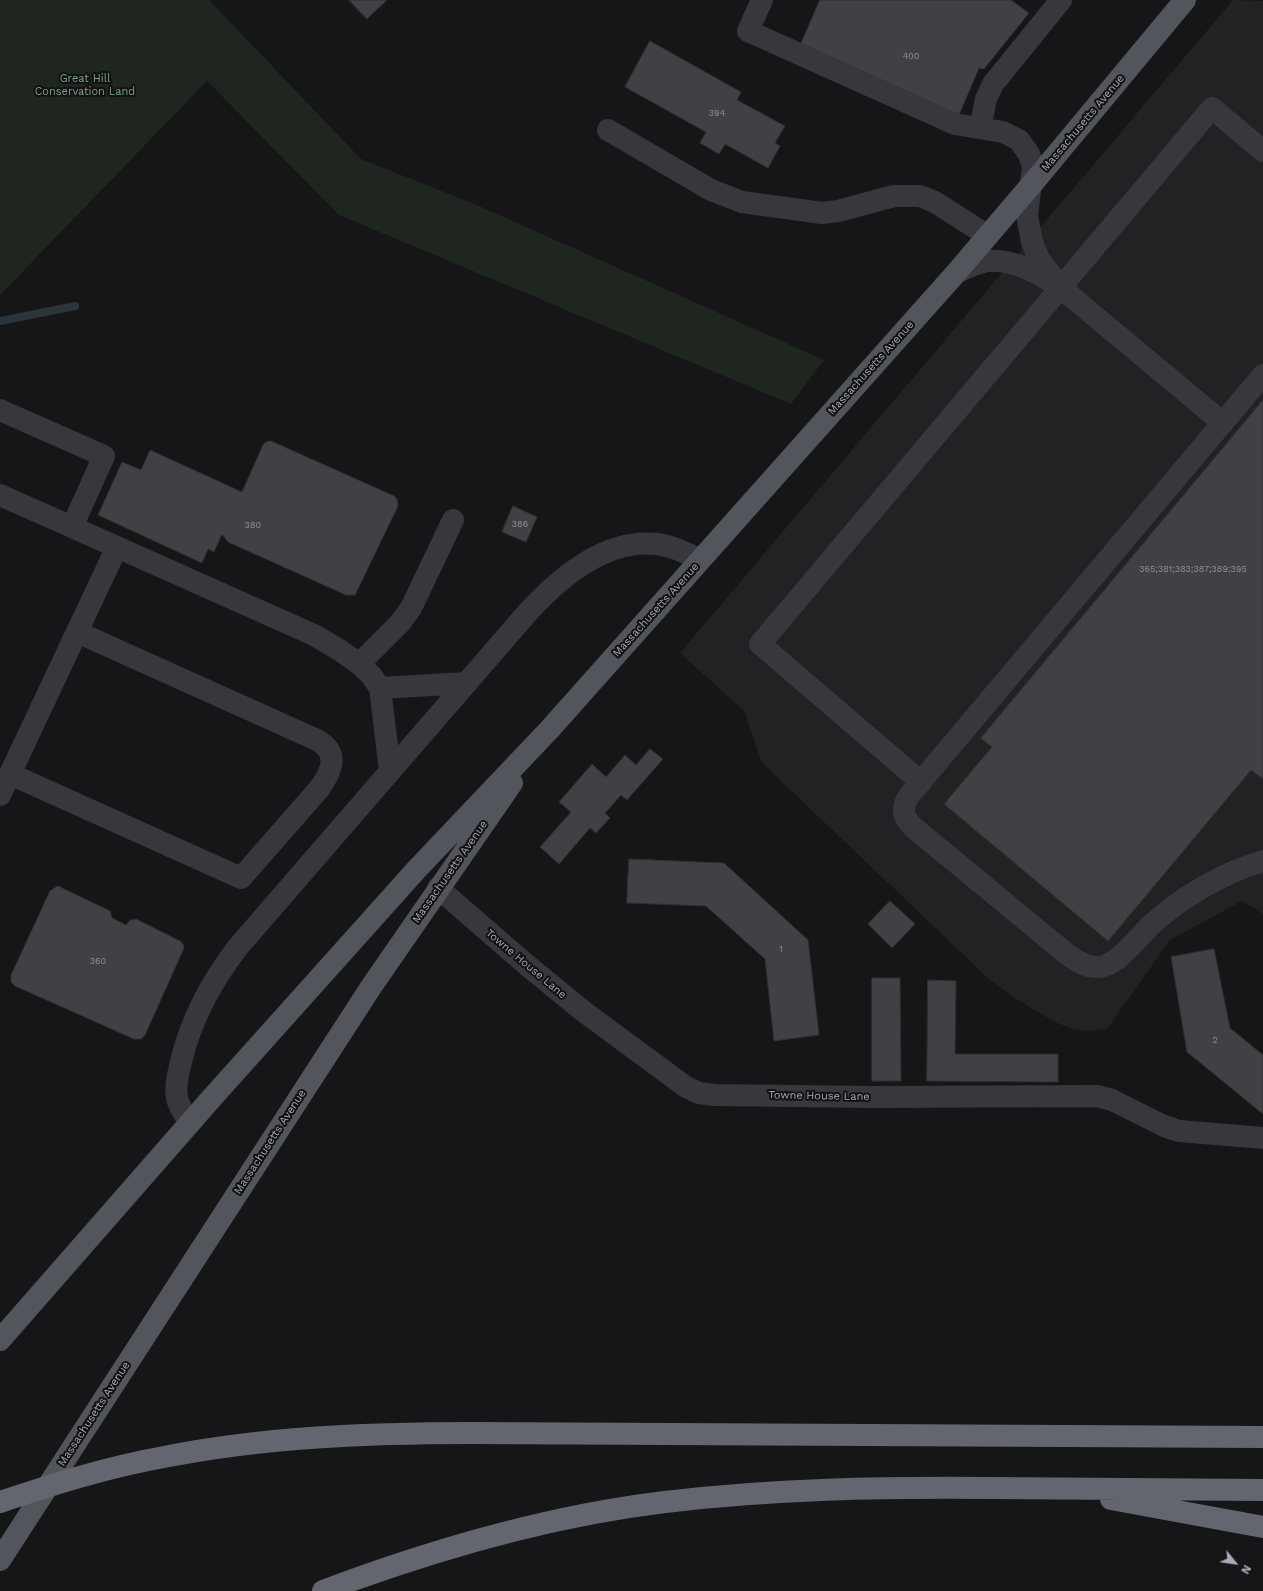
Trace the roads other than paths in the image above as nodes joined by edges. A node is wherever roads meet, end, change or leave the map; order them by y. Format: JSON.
{"nodes":[{"id":1,"x":762,"y":0,"type":"edge"},
{"id":2,"x":1061,"y":0,"type":"edge"},
{"id":3,"x":1185,"y":0,"type":"edge"},
{"id":4,"x":980,"y":128,"type":"junction"},
{"id":5,"x":608,"y":130,"type":"dead end"},
{"id":6,"x":1263,"y":151,"type":"edge"},
{"id":7,"x":1032,"y":184,"type":"junction"},
{"id":8,"x":988,"y":236,"type":"junction"},
{"id":9,"x":956,"y":273,"type":"junction"},
{"id":10,"x":1061,"y":288,"type":"junction"},
{"id":11,"x":1263,"y":375,"type":"edge"},
{"id":12,"x":0,"y":410,"type":"edge"},
{"id":13,"x":1223,"y":423,"type":"junction"},
{"id":14,"x":0,"y":495,"type":"edge"},
{"id":15,"x":453,"y":520,"type":"dead end"},
{"id":16,"x":72,"y":527,"type":"junction"},
{"id":17,"x":117,"y":547,"type":"junction"},
{"id":18,"x":700,"y":560,"type":"junction"},
{"id":19,"x":77,"y":632,"type":"junction"},
{"id":20,"x":359,"y":664,"type":"junction"},
{"id":21,"x":467,"y":683,"type":"junction"},
{"id":22,"x":380,"y":688,"type":"junction"},
{"id":23,"x":549,"y":730,"type":"junction"},
{"id":24,"x":390,"y":771,"type":"junction"},
{"id":25,"x":10,"y":774,"type":"junction"},
{"id":26,"x":921,"y":782,"type":"junction"},
{"id":27,"x":0,"y":796,"type":"edge"},
{"id":28,"x":1263,"y":861,"type":"edge"},
{"id":29,"x":438,"y":888,"type":"junction"},
{"id":30,"x":190,"y":1123,"type":"junction"},
{"id":31,"x":1263,"y":1138,"type":"edge"},
{"id":32,"x":0,"y":1340,"type":"edge"},
{"id":33,"x":1263,"y":1437,"type":"edge"},
{"id":34,"x":1053,"y":1488,"type":"junction"},
{"id":35,"x":1263,"y":1490,"type":"edge"},
{"id":36,"x":0,"y":1502,"type":"edge"},
{"id":37,"x":1263,"y":1527,"type":"edge"},
{"id":38,"x":3,"y":1556,"type":"edge"},
{"id":39,"x":322,"y":1591,"type":"edge"}],
"edges":[{"from":1,"to":4,"type":"street"},
{"from":2,"to":4,"type":"street"},
{"from":3,"to":7,"type":"main road","name":"Massachusetts Avenue"},
{"from":4,"to":7,"type":"street"},
{"from":5,"to":8,"type":"street"},
{"from":6,"to":10,"type":"street"},
{"from":7,"to":8,"type":"main road","name":"Massachusetts Avenue"},
{"from":7,"to":10,"type":"street"},
{"from":8,"to":9,"type":"main road","name":"Massachusetts Avenue"},
{"from":9,"to":10,"type":"street"},
{"from":9,"to":18,"type":"main road","name":"Massachusetts Avenue"},
{"from":10,"to":13,"type":"street"},
{"from":10,"to":26,"type":"street"},
{"from":11,"to":13,"type":"street"},
{"from":12,"to":16,"type":"street"},
{"from":13,"to":26,"type":"street"},
{"from":14,"to":16,"type":"street"},
{"from":15,"to":20,"type":"street"},
{"from":16,"to":17,"type":"street"},
{"from":17,"to":19,"type":"street"},
{"from":17,"to":20,"type":"street"},
{"from":18,"to":21,"type":"street"},
{"from":18,"to":23,"type":"main road","name":"Massachusetts Avenue"},
{"from":19,"to":25,"type":"street"},
{"from":19,"to":25,"type":"street"},
{"from":20,"to":22,"type":"street"},
{"from":21,"to":22,"type":"street"},
{"from":21,"to":24,"type":"street"},
{"from":22,"to":24,"type":"street"},
{"from":23,"to":29,"type":"main road","name":"Massachusetts Avenue"},
{"from":23,"to":30,"type":"main road","name":"Massachusetts Avenue"},
{"from":24,"to":30,"type":"street"},
{"from":25,"to":27,"type":"street"},
{"from":26,"to":28,"type":"street"},
{"from":29,"to":31,"type":"street","name":"Towne House Lane"},
{"from":29,"to":38,"type":"main road","name":"Massachusetts Avenue"},
{"from":30,"to":32,"type":"main road","name":"Massachusetts Avenue"},
{"from":33,"to":36,"type":"highway"},
{"from":34,"to":35,"type":"highway"},
{"from":34,"to":37,"type":"highway"},
{"from":34,"to":39,"type":"highway"}]}
